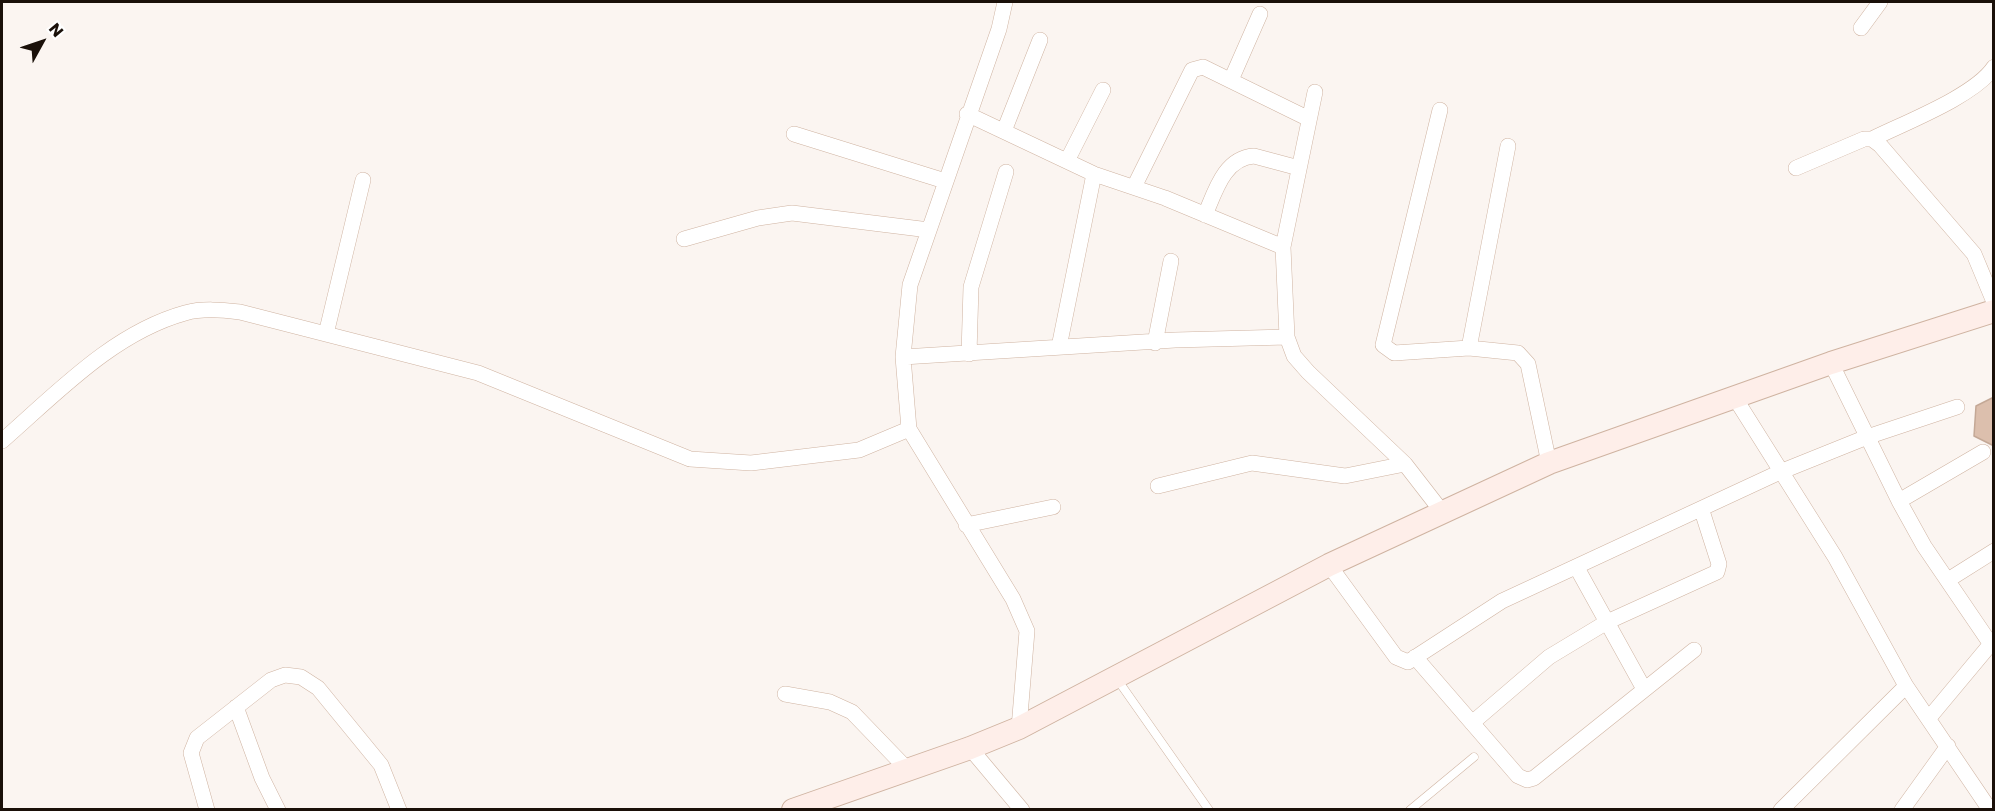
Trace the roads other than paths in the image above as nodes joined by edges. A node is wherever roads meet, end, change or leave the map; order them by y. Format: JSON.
{"nodes":[{"id":1,"x":1005,"y":2,"type":"edge"},
{"id":2,"x":1880,"y":2,"type":"edge"},
{"id":3,"x":1260,"y":14,"type":"dead end"},
{"id":4,"x":1861,"y":28,"type":"dead end"},
{"id":5,"x":1040,"y":40,"type":"dead end"},
{"id":6,"x":1991,"y":77,"type":"edge"},
{"id":7,"x":1231,"y":80,"type":"junction"},
{"id":8,"x":1102,"y":90,"type":"dead end"},
{"id":9,"x":1315,"y":92,"type":"dead end"},
{"id":10,"x":1440,"y":110,"type":"dead end"},
{"id":11,"x":967,"y":114,"type":"junction"},
{"id":12,"x":1309,"y":118,"type":"junction"},
{"id":13,"x":1004,"y":131,"type":"junction"},
{"id":14,"x":794,"y":134,"type":"dead end"},
{"id":15,"x":1872,"y":139,"type":"junction"},
{"id":16,"x":1508,"y":146,"type":"dead end"},
{"id":17,"x":1067,"y":161,"type":"junction"},
{"id":18,"x":1299,"y":168,"type":"junction"},
{"id":19,"x":1796,"y":168,"type":"dead end"},
{"id":20,"x":1006,"y":172,"type":"dead end"},
{"id":21,"x":1094,"y":174,"type":"junction"},
{"id":22,"x":363,"y":180,"type":"dead end"},
{"id":23,"x":945,"y":181,"type":"junction"},
{"id":24,"x":1134,"y":187,"type":"junction"},
{"id":25,"x":1205,"y":214,"type":"junction"},
{"id":26,"x":928,"y":230,"type":"junction"},
{"id":27,"x":684,"y":239,"type":"dead end"},
{"id":28,"x":1283,"y":247,"type":"junction"},
{"id":29,"x":1171,"y":261,"type":"dead end"},
{"id":30,"x":1994,"y":302,"type":"edge"},
{"id":31,"x":1994,"y":311,"type":"edge"},
{"id":32,"x":326,"y":334,"type":"junction"},
{"id":33,"x":1287,"y":337,"type":"junction"},
{"id":34,"x":1155,"y":343,"type":"junction"},
{"id":35,"x":1059,"y":347,"type":"junction"},
{"id":36,"x":1469,"y":348,"type":"junction"},
{"id":37,"x":969,"y":354,"type":"junction"},
{"id":38,"x":903,"y":357,"type":"junction"},
{"id":39,"x":1831,"y":363,"type":"junction"},
{"id":40,"x":1735,"y":398,"type":"junction"},
{"id":41,"x":1958,"y":407,"type":"dead end"},
{"id":42,"x":909,"y":429,"type":"junction"},
{"id":43,"x":1867,"y":437,"type":"junction"},
{"id":44,"x":2,"y":441,"type":"edge"},
{"id":45,"x":1983,"y":452,"type":"dead end"},
{"id":46,"x":1549,"y":462,"type":"junction"},
{"id":47,"x":1405,"y":464,"type":"junction"},
{"id":48,"x":1780,"y":472,"type":"junction"},
{"id":49,"x":1158,"y":486,"type":"dead end"},
{"id":50,"x":1899,"y":501,"type":"junction"},
{"id":51,"x":1053,"y":507,"type":"dead end"},
{"id":52,"x":1702,"y":511,"type":"junction"},
{"id":53,"x":1443,"y":513,"type":"junction"},
{"id":54,"x":966,"y":525,"type":"junction"},
{"id":55,"x":1994,"y":551,"type":"edge"},
{"id":56,"x":1329,"y":565,"type":"junction"},
{"id":57,"x":1577,"y":568,"type":"junction"},
{"id":58,"x":1948,"y":580,"type":"junction"},
{"id":59,"x":1607,"y":622,"type":"junction"},
{"id":60,"x":1992,"y":642,"type":"edge"},
{"id":61,"x":1694,"y":650,"type":"dead end"},
{"id":62,"x":1415,"y":657,"type":"junction"},
{"id":63,"x":1117,"y":679,"type":"junction"},
{"id":64,"x":1906,"y":686,"type":"junction"},
{"id":65,"x":1644,"y":689,"type":"junction"},
{"id":66,"x":785,"y":694,"type":"dead end"},
{"id":67,"x":237,"y":707,"type":"junction"},
{"id":68,"x":1929,"y":718,"type":"junction"},
{"id":69,"x":1472,"y":723,"type":"junction"},
{"id":70,"x":1019,"y":728,"type":"junction"},
{"id":71,"x":1948,"y":746,"type":"junction"},
{"id":72,"x":970,"y":748,"type":"junction"},
{"id":73,"x":1474,"y":757,"type":"dead end"},
{"id":74,"x":906,"y":768,"type":"junction"},
{"id":75,"x":1987,"y":792,"type":"edge"},
{"id":76,"x":207,"y":810,"type":"edge"},
{"id":77,"x":278,"y":810,"type":"edge"},
{"id":78,"x":399,"y":810,"type":"edge"},
{"id":79,"x":793,"y":810,"type":"edge"},
{"id":80,"x":1022,"y":810,"type":"edge"},
{"id":81,"x":1209,"y":810,"type":"edge"},
{"id":82,"x":1410,"y":810,"type":"edge"},
{"id":83,"x":1781,"y":810,"type":"edge"},
{"id":84,"x":1902,"y":810,"type":"edge"},
{"id":85,"x":1990,"y":810,"type":"edge"}],
"edges":[{"from":1,"to":11,"type":"street"},
{"from":2,"to":4,"type":"street"},
{"from":3,"to":7,"type":"street"},
{"from":5,"to":13,"type":"street"},
{"from":6,"to":15,"type":"street"},
{"from":7,"to":12,"type":"street"},
{"from":7,"to":24,"type":"street"},
{"from":8,"to":17,"type":"street"},
{"from":9,"to":12,"type":"street"},
{"from":10,"to":36,"type":"street"},
{"from":11,"to":13,"type":"street"},
{"from":11,"to":23,"type":"street"},
{"from":12,"to":18,"type":"street"},
{"from":13,"to":17,"type":"street"},
{"from":14,"to":23,"type":"street"},
{"from":15,"to":19,"type":"street"},
{"from":15,"to":30,"type":"street"},
{"from":16,"to":36,"type":"street"},
{"from":17,"to":21,"type":"street"},
{"from":18,"to":25,"type":"street"},
{"from":18,"to":28,"type":"street"},
{"from":20,"to":37,"type":"street"},
{"from":21,"to":24,"type":"street"},
{"from":21,"to":35,"type":"street"},
{"from":22,"to":32,"type":"street"},
{"from":23,"to":26,"type":"street"},
{"from":24,"to":25,"type":"street"},
{"from":25,"to":28,"type":"street"},
{"from":26,"to":27,"type":"street"},
{"from":26,"to":38,"type":"street"},
{"from":28,"to":33,"type":"street"},
{"from":29,"to":34,"type":"street"},
{"from":31,"to":39,"type":"main road"},
{"from":32,"to":42,"type":"street"},
{"from":32,"to":44,"type":"street"},
{"from":33,"to":34,"type":"street"},
{"from":33,"to":47,"type":"street"},
{"from":34,"to":35,"type":"street"},
{"from":35,"to":37,"type":"street"},
{"from":36,"to":46,"type":"street"},
{"from":37,"to":38,"type":"street"},
{"from":38,"to":42,"type":"street"},
{"from":39,"to":40,"type":"main road"},
{"from":39,"to":43,"type":"street"},
{"from":40,"to":46,"type":"main road"},
{"from":40,"to":48,"type":"street"},
{"from":41,"to":43,"type":"street"},
{"from":42,"to":54,"type":"street"},
{"from":43,"to":48,"type":"street"},
{"from":43,"to":50,"type":"street"},
{"from":45,"to":50,"type":"street"},
{"from":46,"to":53,"type":"main road"},
{"from":47,"to":49,"type":"street"},
{"from":47,"to":53,"type":"street"},
{"from":48,"to":52,"type":"street"},
{"from":48,"to":64,"type":"street"},
{"from":50,"to":58,"type":"street"},
{"from":51,"to":54,"type":"street"},
{"from":52,"to":57,"type":"street"},
{"from":52,"to":59,"type":"street"},
{"from":53,"to":56,"type":"main road"},
{"from":54,"to":70,"type":"street"},
{"from":55,"to":58,"type":"street"},
{"from":56,"to":62,"type":"street"},
{"from":56,"to":63,"type":"main road"},
{"from":57,"to":59,"type":"street"},
{"from":57,"to":62,"type":"street"},
{"from":58,"to":60,"type":"street"},
{"from":59,"to":65,"type":"street"},
{"from":59,"to":69,"type":"street"},
{"from":60,"to":68,"type":"street"},
{"from":61,"to":65,"type":"street"},
{"from":62,"to":69,"type":"street"},
{"from":63,"to":70,"type":"main road"},
{"from":63,"to":81,"type":"lane"},
{"from":64,"to":68,"type":"street"},
{"from":64,"to":83,"type":"street"},
{"from":65,"to":69,"type":"street"},
{"from":66,"to":74,"type":"street"},
{"from":67,"to":76,"type":"street"},
{"from":67,"to":77,"type":"street"},
{"from":67,"to":78,"type":"street"},
{"from":68,"to":71,"type":"street"},
{"from":70,"to":72,"type":"main road"},
{"from":71,"to":75,"type":"street"},
{"from":71,"to":84,"type":"street"},
{"from":72,"to":74,"type":"main road"},
{"from":72,"to":80,"type":"street"},
{"from":73,"to":82,"type":"lane"},
{"from":74,"to":79,"type":"main road"},
{"from":75,"to":85,"type":"street"}]}
